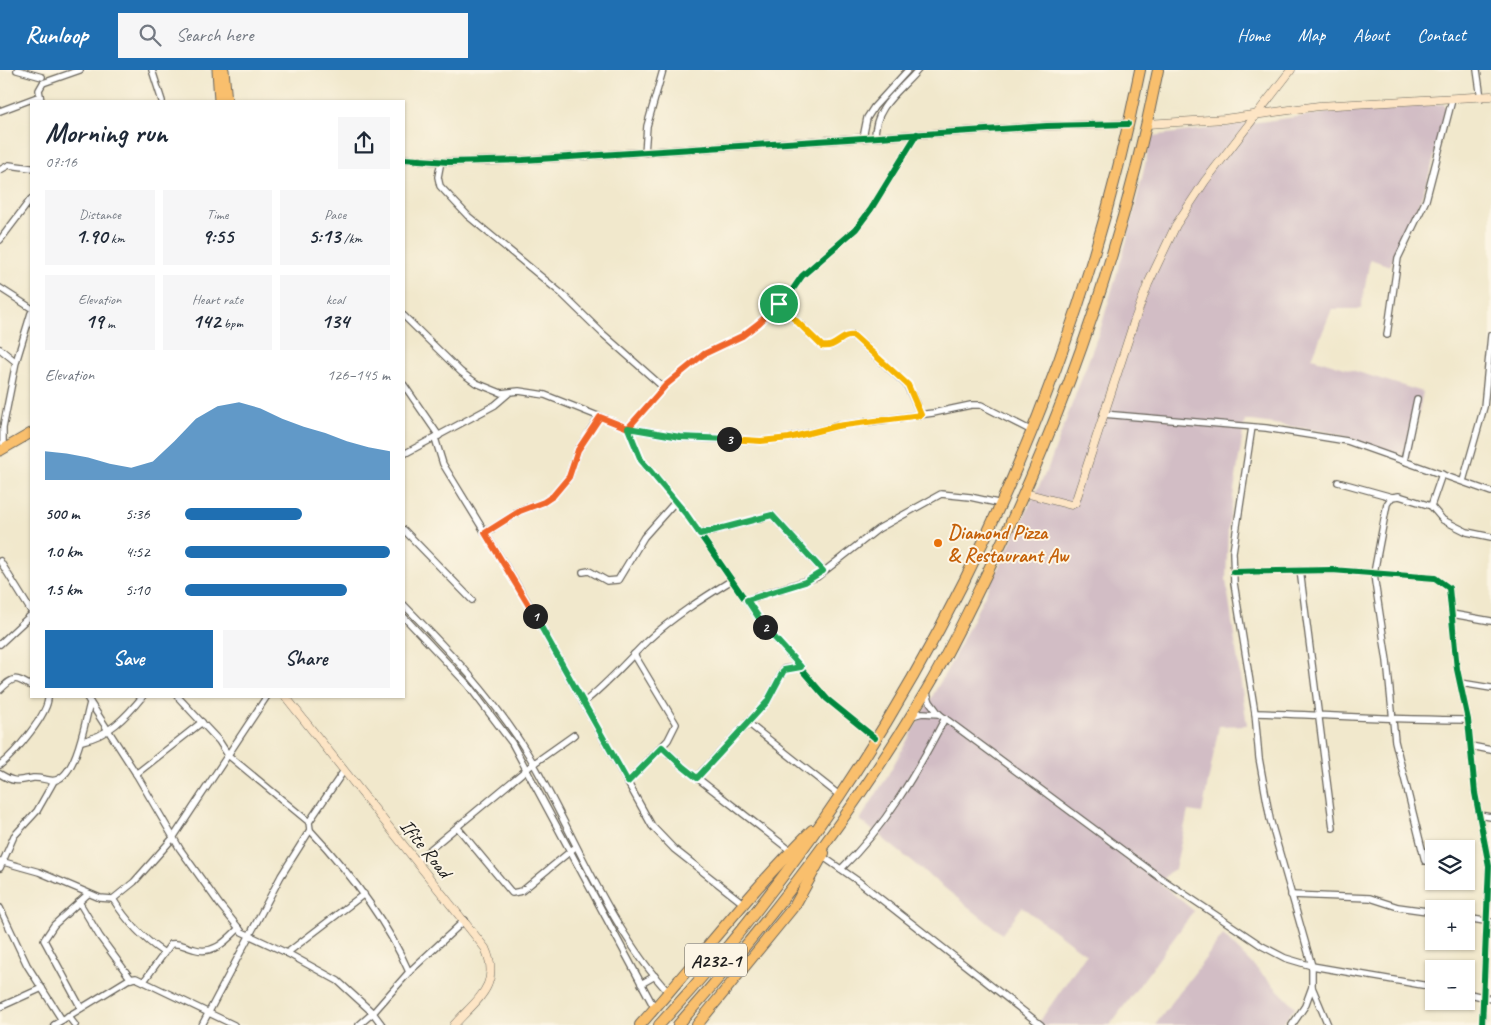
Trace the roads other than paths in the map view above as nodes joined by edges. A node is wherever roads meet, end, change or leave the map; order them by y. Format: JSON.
{"nodes":[{"id":1,"x":17,"y":70,"type":"edge"},
{"id":2,"x":80,"y":70,"type":"edge"},
{"id":3,"x":152,"y":70,"type":"edge"},
{"id":4,"x":217,"y":70,"type":"edge"},
{"id":5,"x":224,"y":70,"type":"edge"},
{"id":6,"x":663,"y":70,"type":"edge"},
{"id":7,"x":908,"y":70,"type":"edge"},
{"id":8,"x":918,"y":70,"type":"edge"},
{"id":9,"x":1140,"y":70,"type":"edge"},
{"id":10,"x":1158,"y":70,"type":"edge"},
{"id":11,"x":1291,"y":70,"type":"edge"},
{"id":12,"x":1476,"y":70,"type":"edge"},
{"id":13,"x":42,"y":76,"type":"edge"},
{"id":14,"x":1491,"y":96,"type":"edge"},
{"id":15,"x":1481,"y":98,"type":"junction"},
{"id":16,"x":41,"y":99,"type":"edge"},
{"id":17,"x":162,"y":100,"type":"edge"},
{"id":18,"x":218,"y":100,"type":"edge"},
{"id":19,"x":227,"y":100,"type":"edge"},
{"id":20,"x":1452,"y":100,"type":"junction"},
{"id":21,"x":30,"y":102,"type":"edge"},
{"id":22,"x":0,"y":111,"type":"edge"},
{"id":23,"x":1255,"y":115,"type":"junction"},
{"id":24,"x":1128,"y":124,"type":"junction"},
{"id":25,"x":1146,"y":124,"type":"junction"},
{"id":26,"x":917,"y":134,"type":"junction"},
{"id":27,"x":875,"y":137,"type":"junction"},
{"id":28,"x":863,"y":138,"type":"junction"},
{"id":29,"x":645,"y":153,"type":"junction"},
{"id":30,"x":405,"y":159,"type":"edge"},
{"id":31,"x":441,"y":161,"type":"junction"},
{"id":32,"x":30,"y":168,"type":"edge"},
{"id":33,"x":0,"y":170,"type":"edge"},
{"id":34,"x":30,"y":200,"type":"edge"},
{"id":35,"x":0,"y":240,"type":"edge"},
{"id":36,"x":0,"y":288,"type":"edge"},
{"id":37,"x":779,"y":304,"type":"junction"},
{"id":38,"x":30,"y":307,"type":"edge"},
{"id":39,"x":30,"y":316,"type":"edge"},
{"id":40,"x":405,"y":317,"type":"edge"},
{"id":41,"x":1387,"y":335,"type":"dead end"},
{"id":42,"x":1490,"y":335,"type":"edge"},
{"id":43,"x":0,"y":348,"type":"edge"},
{"id":44,"x":16,"y":362,"type":"junction"},
{"id":45,"x":405,"y":387,"type":"edge"},
{"id":46,"x":664,"y":388,"type":"junction"},
{"id":47,"x":509,"y":393,"type":"junction"},
{"id":48,"x":1417,"y":399,"type":"dead end"},
{"id":49,"x":1103,"y":414,"type":"junction"},
{"id":50,"x":921,"y":415,"type":"junction"},
{"id":51,"x":600,"y":417,"type":"junction"},
{"id":52,"x":1252,"y":427,"type":"junction"},
{"id":53,"x":30,"y":428,"type":"edge"},
{"id":54,"x":628,"y":428,"type":"junction"},
{"id":55,"x":1032,"y":431,"type":"junction"},
{"id":56,"x":30,"y":433,"type":"edge"},
{"id":57,"x":437,"y":437,"type":"junction"},
{"id":58,"x":1,"y":446,"type":"edge"},
{"id":59,"x":405,"y":453,"type":"edge"},
{"id":60,"x":1404,"y":461,"type":"junction"},
{"id":61,"x":1442,"y":474,"type":"junction"},
{"id":62,"x":1464,"y":481,"type":"junction"},
{"id":63,"x":1338,"y":482,"type":"dead end"},
{"id":64,"x":1491,"y":492,"type":"edge"},
{"id":65,"x":1025,"y":493,"type":"junction"},
{"id":66,"x":1392,"y":497,"type":"junction"},
{"id":67,"x":676,"y":501,"type":"junction"},
{"id":68,"x":1002,"y":504,"type":"junction"},
{"id":69,"x":1431,"y":506,"type":"junction"},
{"id":70,"x":405,"y":531,"type":"edge"},
{"id":71,"x":485,"y":533,"type":"junction"},
{"id":72,"x":700,"y":534,"type":"junction"},
{"id":73,"x":1491,"y":537,"type":"edge"},
{"id":74,"x":0,"y":560,"type":"edge"},
{"id":75,"x":1300,"y":570,"type":"junction"},
{"id":76,"x":823,"y":571,"type":"junction"},
{"id":77,"x":582,"y":572,"type":"dead end"},
{"id":78,"x":1233,"y":572,"type":"junction"},
{"id":79,"x":1374,"y":573,"type":"junction"},
{"id":80,"x":732,"y":580,"type":"junction"},
{"id":81,"x":472,"y":600,"type":"dead end"},
{"id":82,"x":747,"y":600,"type":"junction"},
{"id":83,"x":405,"y":606,"type":"edge"},
{"id":84,"x":30,"y":611,"type":"edge"},
{"id":85,"x":30,"y":614,"type":"edge"},
{"id":86,"x":1452,"y":614,"type":"junction"},
{"id":87,"x":405,"y":618,"type":"edge"},
{"id":88,"x":1491,"y":621,"type":"edge"},
{"id":89,"x":0,"y":644,"type":"edge"},
{"id":90,"x":634,"y":654,"type":"junction"},
{"id":91,"x":801,"y":667,"type":"junction"},
{"id":92,"x":1461,"y":683,"type":"junction"},
{"id":93,"x":30,"y":685,"type":"edge"},
{"id":94,"x":1491,"y":688,"type":"edge"},
{"id":95,"x":0,"y":690,"type":"edge"},
{"id":96,"x":926,"y":690,"type":"junction"},
{"id":97,"x":47,"y":698,"type":"edge"},
{"id":98,"x":87,"y":698,"type":"edge"},
{"id":99,"x":141,"y":698,"type":"edge"},
{"id":100,"x":179,"y":698,"type":"edge"},
{"id":101,"x":267,"y":698,"type":"edge"},
{"id":102,"x":287,"y":698,"type":"edge"},
{"id":103,"x":90,"y":703,"type":"junction"},
{"id":104,"x":583,"y":703,"type":"junction"},
{"id":105,"x":1255,"y":712,"type":"junction"},
{"id":106,"x":939,"y":714,"type":"junction"},
{"id":107,"x":1320,"y":715,"type":"junction"},
{"id":108,"x":909,"y":718,"type":"junction"},
{"id":109,"x":946,"y":718,"type":"junction"},
{"id":110,"x":1394,"y":720,"type":"junction"},
{"id":111,"x":1468,"y":720,"type":"junction"},
{"id":112,"x":202,"y":722,"type":"junction"},
{"id":113,"x":748,"y":723,"type":"junction"},
{"id":114,"x":109,"y":731,"type":"junction"},
{"id":115,"x":574,"y":735,"type":"dead end"},
{"id":116,"x":875,"y":738,"type":"junction"},
{"id":117,"x":82,"y":741,"type":"junction"},
{"id":118,"x":1471,"y":746,"type":"junction"},
{"id":119,"x":662,"y":747,"type":"junction"},
{"id":120,"x":1491,"y":750,"type":"edge"},
{"id":121,"x":228,"y":755,"type":"junction"},
{"id":122,"x":533,"y":764,"type":"junction"},
{"id":123,"x":0,"y":765,"type":"edge"},
{"id":124,"x":527,"y":769,"type":"junction"},
{"id":125,"x":343,"y":772,"type":"junction"},
{"id":126,"x":0,"y":774,"type":"edge"},
{"id":127,"x":136,"y":774,"type":"junction"},
{"id":128,"x":697,"y":778,"type":"junction"},
{"id":129,"x":54,"y":781,"type":"junction"},
{"id":130,"x":628,"y":782,"type":"junction"},
{"id":131,"x":839,"y":795,"type":"junction"},
{"id":132,"x":1479,"y":815,"type":"junction"},
{"id":133,"x":825,"y":817,"type":"junction"},
{"id":134,"x":1491,"y":817,"type":"edge"},
{"id":135,"x":309,"y":822,"type":"junction"},
{"id":136,"x":838,"y":826,"type":"junction"},
{"id":137,"x":458,"y":828,"type":"junction"},
{"id":138,"x":1333,"y":828,"type":"dead end"},
{"id":139,"x":310,"y":830,"type":"junction"},
{"id":140,"x":173,"y":838,"type":"junction"},
{"id":141,"x":577,"y":847,"type":"junction"},
{"id":142,"x":791,"y":850,"type":"junction"},
{"id":143,"x":570,"y":851,"type":"junction"},
{"id":144,"x":822,"y":856,"type":"junction"},
{"id":145,"x":2,"y":861,"type":"edge"},
{"id":146,"x":416,"y":861,"type":"junction"},
{"id":147,"x":1425,"y":861,"type":"dead end"},
{"id":148,"x":0,"y":868,"type":"edge"},
{"id":149,"x":841,"y":869,"type":"junction"},
{"id":150,"x":1490,"y":879,"type":"edge"},
{"id":151,"x":88,"y":894,"type":"junction"},
{"id":152,"x":364,"y":894,"type":"junction"},
{"id":153,"x":1291,"y":895,"type":"junction"},
{"id":154,"x":114,"y":899,"type":"junction"},
{"id":155,"x":79,"y":902,"type":"junction"},
{"id":156,"x":744,"y":904,"type":"junction"},
{"id":157,"x":0,"y":908,"type":"edge"},
{"id":158,"x":1425,"y":911,"type":"edge"},
{"id":159,"x":1475,"y":919,"type":"edge"},
{"id":160,"x":465,"y":920,"type":"junction"},
{"id":161,"x":1488,"y":921,"type":"edge"},
{"id":162,"x":239,"y":928,"type":"junction"},
{"id":163,"x":250,"y":937,"type":"junction"},
{"id":164,"x":163,"y":952,"type":"junction"},
{"id":165,"x":287,"y":953,"type":"junction"},
{"id":166,"x":642,"y":958,"type":"junction"},
{"id":167,"x":630,"y":964,"type":"junction"},
{"id":168,"x":1312,"y":966,"type":"junction"},
{"id":169,"x":409,"y":972,"type":"junction"},
{"id":170,"x":655,"y":976,"type":"junction"},
{"id":171,"x":131,"y":979,"type":"junction"},
{"id":172,"x":144,"y":981,"type":"junction"},
{"id":173,"x":641,"y":984,"type":"junction"},
{"id":174,"x":1425,"y":985,"type":"edge"},
{"id":175,"x":1312,"y":987,"type":"junction"},
{"id":176,"x":42,"y":988,"type":"junction"},
{"id":177,"x":669,"y":993,"type":"junction"},
{"id":178,"x":1475,"y":995,"type":"edge"},
{"id":179,"x":1484,"y":997,"type":"junction"},
{"id":180,"x":1491,"y":999,"type":"edge"},
{"id":181,"x":0,"y":1007,"type":"edge"},
{"id":182,"x":81,"y":1008,"type":"junction"},
{"id":183,"x":655,"y":1009,"type":"junction"},
{"id":184,"x":208,"y":1012,"type":"junction"},
{"id":185,"x":373,"y":1013,"type":"junction"},
{"id":186,"x":68,"y":1016,"type":"junction"},
{"id":187,"x":62,"y":1020,"type":"junction"},
{"id":188,"x":54,"y":1025,"type":"edge"},
{"id":189,"x":75,"y":1025,"type":"edge"},
{"id":190,"x":202,"y":1025,"type":"edge"},
{"id":191,"x":234,"y":1025,"type":"edge"},
{"id":192,"x":359,"y":1025,"type":"edge"},
{"id":193,"x":382,"y":1025,"type":"edge"},
{"id":194,"x":454,"y":1025,"type":"edge"},
{"id":195,"x":640,"y":1025,"type":"edge"},
{"id":196,"x":659,"y":1025,"type":"edge"},
{"id":197,"x":678,"y":1025,"type":"edge"},
{"id":198,"x":697,"y":1025,"type":"edge"},
{"id":199,"x":1041,"y":1025,"type":"edge"},
{"id":200,"x":1292,"y":1025,"type":"edge"},
{"id":201,"x":1328,"y":1025,"type":"edge"},
{"id":202,"x":1482,"y":1025,"type":"edge"}],
"edges":[{"from":1,"to":13,"type":"street"},
{"from":2,"to":13,"type":"street"},
{"from":3,"to":17,"type":"street"},
{"from":4,"to":18,"type":"main road"},
{"from":5,"to":19,"type":"main road"},
{"from":6,"to":29,"type":"street"},
{"from":7,"to":28,"type":"street"},
{"from":8,"to":27,"type":"street"},
{"from":9,"to":24,"type":"highway","number":"A232-1"},
{"from":10,"to":25,"type":"highway","number":"A232-1"},
{"from":11,"to":23,"type":"street"},
{"from":12,"to":15,"type":"street"},
{"from":13,"to":16,"type":"street"},
{"from":14,"to":15,"type":"street"},
{"from":15,"to":20,"type":"street"},
{"from":20,"to":23,"type":"street"},
{"from":20,"to":41,"type":"street"},
{"from":21,"to":22,"type":"street"},
{"from":23,"to":25,"type":"street"},
{"from":23,"to":49,"type":"street"},
{"from":24,"to":26,"type":"street"},
{"from":24,"to":55,"type":"highway","number":"A232-1"},
{"from":25,"to":65,"type":"highway","number":"A232-1"},
{"from":26,"to":27,"type":"street"},
{"from":26,"to":37,"type":"street"},
{"from":27,"to":28,"type":"street"},
{"from":28,"to":29,"type":"street"},
{"from":29,"to":31,"type":"street"},
{"from":30,"to":31,"type":"street"},
{"from":31,"to":46,"type":"street"},
{"from":32,"to":33,"type":"street"},
{"from":34,"to":35,"type":"street"},
{"from":36,"to":38,"type":"street"},
{"from":37,"to":46,"type":"street"},
{"from":37,"to":50,"type":"street"},
{"from":39,"to":44,"type":"street"},
{"from":40,"to":47,"type":"street"},
{"from":42,"to":62,"type":"street"},
{"from":43,"to":44,"type":"street"},
{"from":44,"to":58,"type":"street"},
{"from":45,"to":57,"type":"street"},
{"from":46,"to":54,"type":"street"},
{"from":47,"to":51,"type":"street"},
{"from":47,"to":57,"type":"street"},
{"from":48,"to":60,"type":"street"},
{"from":49,"to":52,"type":"street"},
{"from":49,"to":65,"type":"street"},
{"from":50,"to":54,"type":"street"},
{"from":50,"to":55,"type":"street"},
{"from":51,"to":54,"type":"street"},
{"from":51,"to":71,"type":"street"},
{"from":52,"to":60,"type":"street"},
{"from":52,"to":78,"type":"street"},
{"from":53,"to":58,"type":"main road"},
{"from":54,"to":67,"type":"street"},
{"from":55,"to":68,"type":"highway","number":"A232-1"},
{"from":56,"to":58,"type":"main road"},
{"from":57,"to":59,"type":"street"},
{"from":57,"to":71,"type":"street"},
{"from":60,"to":61,"type":"street"},
{"from":61,"to":62,"type":"street"},
{"from":61,"to":69,"type":"street"},
{"from":62,"to":64,"type":"street"},
{"from":63,"to":66,"type":"street"},
{"from":65,"to":96,"type":"highway","number":"A232-1"},
{"from":66,"to":69,"type":"street"},
{"from":66,"to":79,"type":"street"},
{"from":67,"to":72,"type":"street"},
{"from":67,"to":77,"type":"street"},
{"from":68,"to":76,"type":"street"},
{"from":68,"to":116,"type":"highway","number":"A232-1"},
{"from":69,"to":73,"type":"street"},
{"from":70,"to":81,"type":"street"},
{"from":71,"to":104,"type":"street"},
{"from":72,"to":76,"type":"street"},
{"from":72,"to":80,"type":"street"},
{"from":74,"to":84,"type":"street"},
{"from":75,"to":78,"type":"street"},
{"from":75,"to":79,"type":"street"},
{"from":75,"to":107,"type":"street"},
{"from":76,"to":82,"type":"street"},
{"from":78,"to":105,"type":"street"},
{"from":79,"to":86,"type":"street"},
{"from":79,"to":110,"type":"street"},
{"from":80,"to":82,"type":"street"},
{"from":80,"to":90,"type":"street"},
{"from":82,"to":91,"type":"street"},
{"from":83,"to":122,"type":"street"},
{"from":85,"to":89,"type":"street"},
{"from":86,"to":88,"type":"street"},
{"from":86,"to":92,"type":"street"},
{"from":87,"to":124,"type":"street"},
{"from":90,"to":104,"type":"street"},
{"from":90,"to":119,"type":"street"},
{"from":91,"to":113,"type":"street"},
{"from":91,"to":116,"type":"street"},
{"from":92,"to":94,"type":"street"},
{"from":92,"to":111,"type":"street"},
{"from":93,"to":95,"type":"street"},
{"from":96,"to":106,"type":"street"},
{"from":96,"to":108,"type":"highway","number":"A232-1"},
{"from":97,"to":123,"type":"street"},
{"from":98,"to":103,"type":"street"},
{"from":99,"to":114,"type":"street"},
{"from":100,"to":112,"type":"street"},
{"from":101,"to":121,"type":"street"},
{"from":102,"to":125,"type":"street","name":"Ifite Road"},
{"from":103,"to":114,"type":"street"},
{"from":103,"to":117,"type":"street"},
{"from":104,"to":130,"type":"street"},
{"from":105,"to":107,"type":"street"},
{"from":105,"to":153,"type":"street"},
{"from":106,"to":108,"type":"street"},
{"from":106,"to":109,"type":"street"},
{"from":107,"to":110,"type":"street"},
{"from":107,"to":138,"type":"street"},
{"from":108,"to":136,"type":"highway","number":"A232-1"},
{"from":109,"to":149,"type":"street"},
{"from":109,"to":168,"type":"street"},
{"from":110,"to":111,"type":"street"},
{"from":110,"to":147,"type":"street"},
{"from":111,"to":118,"type":"street"},
{"from":112,"to":121,"type":"street"},
{"from":112,"to":127,"type":"street"},
{"from":113,"to":128,"type":"street"},
{"from":113,"to":131,"type":"street"},
{"from":114,"to":117,"type":"street"},
{"from":114,"to":127,"type":"street"},
{"from":115,"to":122,"type":"street"},
{"from":116,"to":131,"type":"highway","number":"A232-1"},
{"from":117,"to":129,"type":"street"},
{"from":118,"to":120,"type":"street"},
{"from":118,"to":132,"type":"street"},
{"from":119,"to":128,"type":"street"},
{"from":119,"to":130,"type":"street"},
{"from":121,"to":135,"type":"street"},
{"from":121,"to":140,"type":"street"},
{"from":122,"to":124,"type":"street"},
{"from":122,"to":141,"type":"street"},
{"from":124,"to":137,"type":"street"},
{"from":124,"to":143,"type":"street"},
{"from":125,"to":135,"type":"street"},
{"from":125,"to":146,"type":"street","name":"Ifite Road"},
{"from":126,"to":129,"type":"street"},
{"from":127,"to":140,"type":"street"},
{"from":128,"to":142,"type":"street"},
{"from":129,"to":145,"type":"street"},
{"from":130,"to":156,"type":"street"},
{"from":131,"to":133,"type":"highway","number":"A232-1"},
{"from":132,"to":134,"type":"street"},
{"from":132,"to":150,"type":"street"},
{"from":133,"to":142,"type":"highway"},
{"from":133,"to":196,"type":"highway","number":"A232-1"},
{"from":135,"to":139,"type":"street"},
{"from":136,"to":144,"type":"highway"},
{"from":136,"to":197,"type":"highway","number":"A232-1"},
{"from":137,"to":143,"type":"street"},
{"from":137,"to":146,"type":"street"},
{"from":139,"to":152,"type":"street"},
{"from":139,"to":163,"type":"street"},
{"from":140,"to":154,"type":"street"},
{"from":140,"to":162,"type":"street"},
{"from":141,"to":143,"type":"street"},
{"from":141,"to":166,"type":"street"},
{"from":142,"to":156,"type":"highway"},
{"from":143,"to":167,"type":"street"},
{"from":144,"to":149,"type":"street"},
{"from":144,"to":198,"type":"highway"},
{"from":145,"to":148,"type":"street"},
{"from":145,"to":151,"type":"street"},
{"from":146,"to":160,"type":"street","name":"Ifite Road"},
{"from":149,"to":199,"type":"street"},
{"from":150,"to":161,"type":"street"},
{"from":151,"to":154,"type":"street"},
{"from":151,"to":155,"type":"street"},
{"from":152,"to":165,"type":"street"},
{"from":152,"to":169,"type":"street"},
{"from":153,"to":158,"type":"street"},
{"from":153,"to":168,"type":"street"},
{"from":154,"to":164,"type":"street"},
{"from":155,"to":171,"type":"street"},
{"from":155,"to":182,"type":"street"},
{"from":156,"to":177,"type":"highway"},
{"from":157,"to":176,"type":"street"},
{"from":159,"to":161,"type":"street"},
{"from":160,"to":169,"type":"street"},
{"from":160,"to":194,"type":"street","name":"Ifite Road"},
{"from":161,"to":179,"type":"street"},
{"from":162,"to":163,"type":"street"},
{"from":162,"to":164,"type":"street"},
{"from":163,"to":165,"type":"street"},
{"from":163,"to":184,"type":"street"},
{"from":164,"to":172,"type":"street"},
{"from":165,"to":185,"type":"street"},
{"from":166,"to":167,"type":"street"},
{"from":166,"to":170,"type":"street"},
{"from":167,"to":173,"type":"street"},
{"from":168,"to":174,"type":"street"},
{"from":168,"to":175,"type":"street"},
{"from":169,"to":185,"type":"street"},
{"from":170,"to":173,"type":"street"},
{"from":170,"to":177,"type":"street"},
{"from":171,"to":172,"type":"street"},
{"from":171,"to":182,"type":"street"},
{"from":172,"to":184,"type":"street"},
{"from":173,"to":183,"type":"street"},
{"from":175,"to":200,"type":"street"},
{"from":175,"to":201,"type":"street"},
{"from":176,"to":181,"type":"street"},
{"from":176,"to":187,"type":"street"},
{"from":177,"to":183,"type":"highway"},
{"from":178,"to":179,"type":"street"},
{"from":179,"to":180,"type":"street"},
{"from":179,"to":202,"type":"street"},
{"from":182,"to":186,"type":"street"},
{"from":183,"to":195,"type":"highway"},
{"from":184,"to":190,"type":"street"},
{"from":184,"to":191,"type":"street"},
{"from":185,"to":192,"type":"street"},
{"from":185,"to":193,"type":"street"},
{"from":186,"to":187,"type":"street"},
{"from":186,"to":189,"type":"street"},
{"from":187,"to":188,"type":"street"}]}
